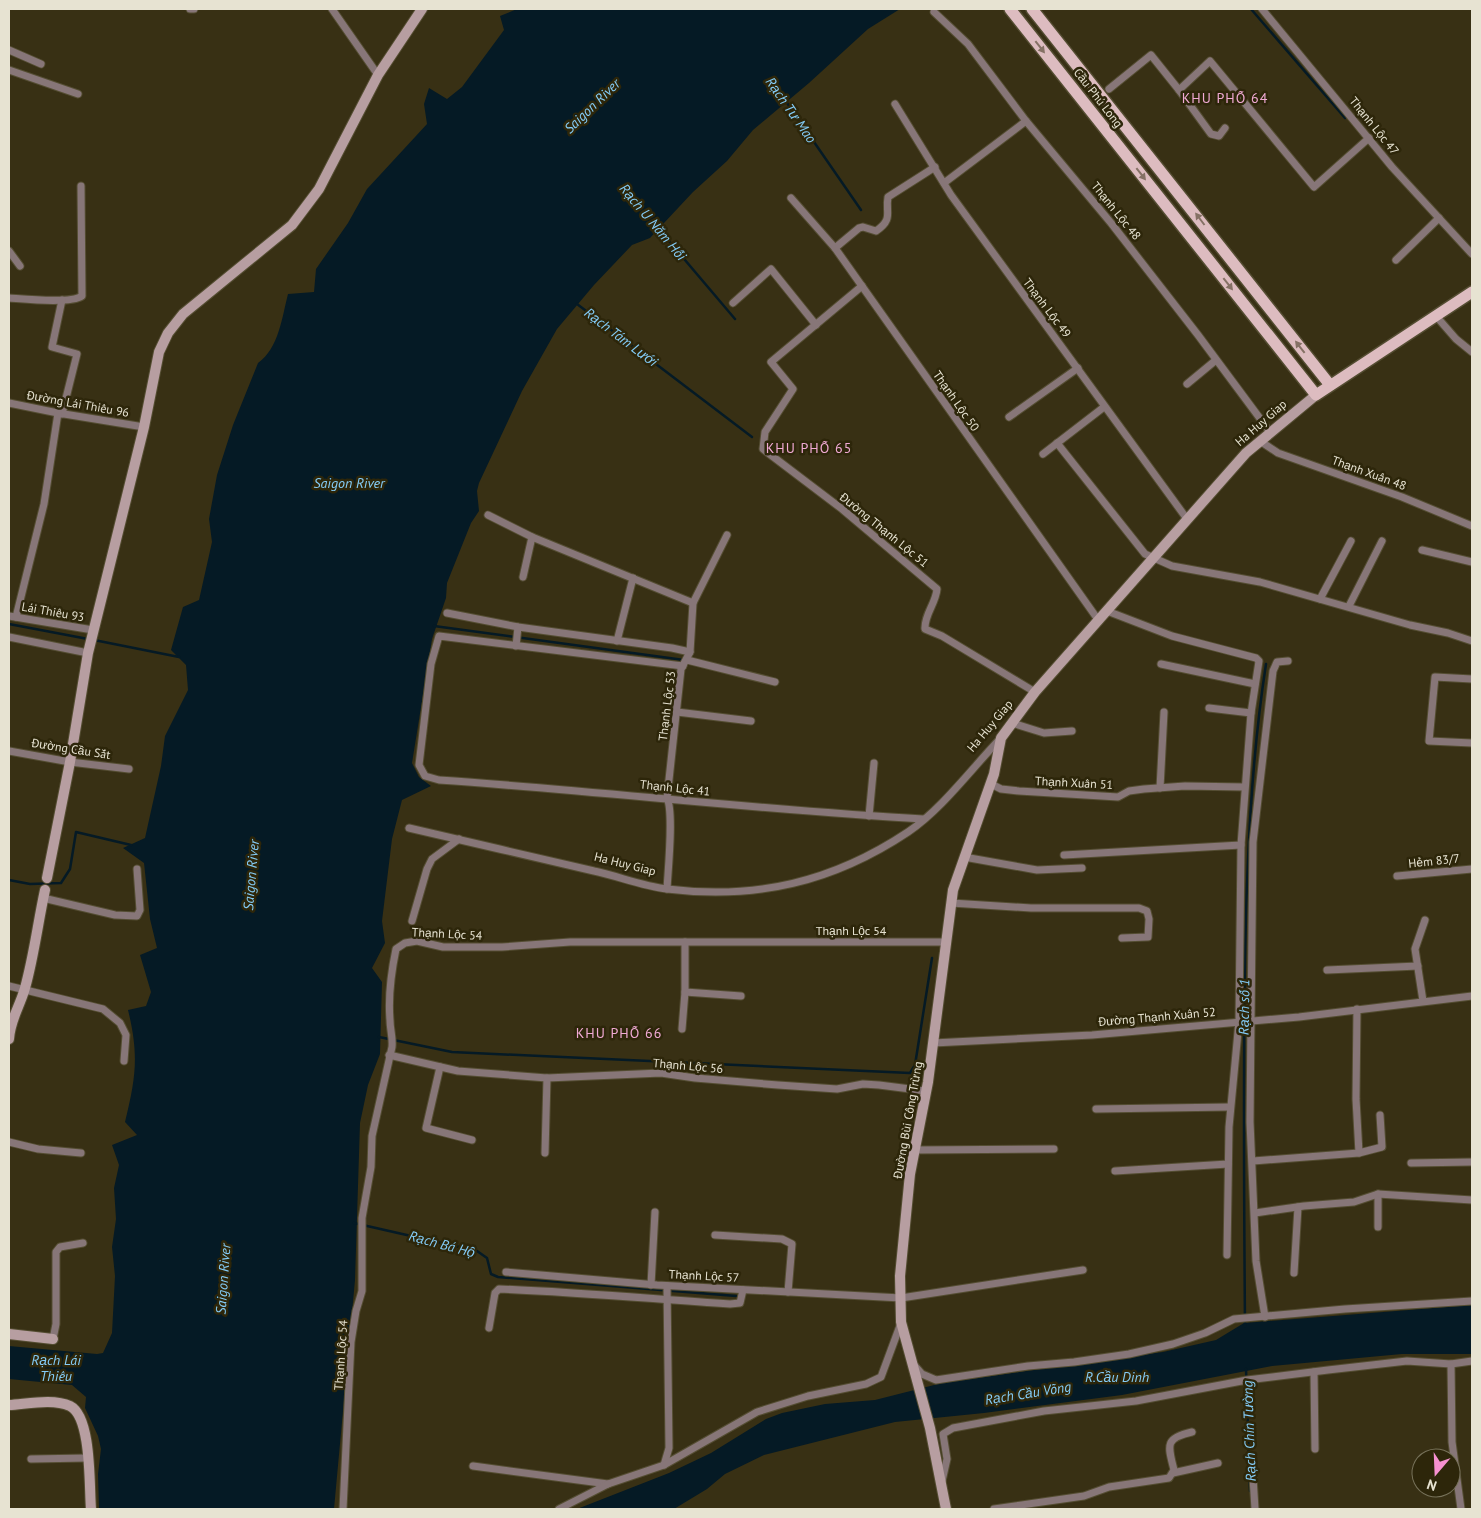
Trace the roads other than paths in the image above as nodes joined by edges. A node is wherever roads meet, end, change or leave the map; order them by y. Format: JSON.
{"nodes":[{"id":1,"x":190,"y":9,"type":"edge"},
{"id":2,"x":194,"y":9,"type":"edge"},
{"id":3,"x":332,"y":9,"type":"edge"},
{"id":4,"x":422,"y":9,"type":"edge"},
{"id":5,"x":1010,"y":9,"type":"edge"},
{"id":6,"x":1032,"y":9,"type":"edge"},
{"id":7,"x":1262,"y":9,"type":"edge"},
{"id":8,"x":934,"y":12,"type":"dead end"},
{"id":9,"x":9,"y":50,"type":"edge"},
{"id":10,"x":41,"y":64,"type":"dead end"},
{"id":11,"x":9,"y":70,"type":"edge"},
{"id":12,"x":378,"y":75,"type":"junction"},
{"id":13,"x":1109,"y":89,"type":"dead end"},
{"id":14,"x":1179,"y":90,"type":"junction"},
{"id":15,"x":78,"y":94,"type":"dead end"},
{"id":16,"x":896,"y":104,"type":"dead end"},
{"id":17,"x":1026,"y":121,"type":"junction"},
{"id":18,"x":1225,"y":128,"type":"dead end"},
{"id":19,"x":1369,"y":138,"type":"junction"},
{"id":20,"x":935,"y":167,"type":"junction"},
{"id":21,"x":944,"y":183,"type":"junction"},
{"id":22,"x":82,"y":186,"type":"dead end"},
{"id":23,"x":791,"y":198,"type":"dead end"},
{"id":24,"x":1439,"y":218,"type":"junction"},
{"id":25,"x":835,"y":248,"type":"junction"},
{"id":26,"x":9,"y":251,"type":"edge"},
{"id":27,"x":1472,"y":254,"type":"edge"},
{"id":28,"x":1396,"y":260,"type":"dead end"},
{"id":29,"x":20,"y":266,"type":"dead end"},
{"id":30,"x":862,"y":286,"type":"junction"},
{"id":31,"x":1472,"y":292,"type":"edge"},
{"id":32,"x":9,"y":298,"type":"edge"},
{"id":33,"x":62,"y":300,"type":"junction"},
{"id":34,"x":733,"y":303,"type":"dead end"},
{"id":35,"x":1436,"y":316,"type":"junction"},
{"id":36,"x":816,"y":324,"type":"junction"},
{"id":37,"x":1472,"y":352,"type":"edge"},
{"id":38,"x":1216,"y":360,"type":"junction"},
{"id":39,"x":1078,"y":368,"type":"junction"},
{"id":40,"x":1187,"y":384,"type":"dead end"},
{"id":41,"x":1330,"y":385,"type":"junction"},
{"id":42,"x":1316,"y":395,"type":"junction"},
{"id":43,"x":9,"y":403,"type":"edge"},
{"id":44,"x":1104,"y":406,"type":"junction"},
{"id":45,"x":60,"y":414,"type":"junction"},
{"id":46,"x":1009,"y":417,"type":"dead end"},
{"id":47,"x":144,"y":427,"type":"junction"},
{"id":48,"x":1270,"y":432,"type":"junction"},
{"id":49,"x":1260,"y":440,"type":"junction"},
{"id":50,"x":1057,"y":443,"type":"junction"},
{"id":51,"x":1043,"y":454,"type":"dead end"},
{"id":52,"x":488,"y":515,"type":"dead end"},
{"id":53,"x":1187,"y":519,"type":"junction"},
{"id":54,"x":1472,"y":526,"type":"edge"},
{"id":55,"x":727,"y":535,"type":"dead end"},
{"id":56,"x":532,"y":537,"type":"junction"},
{"id":57,"x":1351,"y":541,"type":"dead end"},
{"id":58,"x":1382,"y":541,"type":"dead end"},
{"id":59,"x":1422,"y":550,"type":"dead end"},
{"id":60,"x":1152,"y":558,"type":"junction"},
{"id":61,"x":1472,"y":562,"type":"edge"},
{"id":62,"x":523,"y":577,"type":"dead end"},
{"id":63,"x":633,"y":578,"type":"junction"},
{"id":64,"x":1320,"y":599,"type":"junction"},
{"id":65,"x":693,"y":603,"type":"junction"},
{"id":66,"x":1348,"y":606,"type":"junction"},
{"id":67,"x":1107,"y":612,"type":"junction"},
{"id":68,"x":448,"y":613,"type":"dead end"},
{"id":69,"x":12,"y":617,"type":"edge"},
{"id":70,"x":1099,"y":621,"type":"junction"},
{"id":71,"x":517,"y":628,"type":"junction"},
{"id":72,"x":9,"y":637,"type":"edge"},
{"id":73,"x":91,"y":641,"type":"junction"},
{"id":74,"x":617,"y":641,"type":"junction"},
{"id":75,"x":1472,"y":641,"type":"edge"},
{"id":76,"x":516,"y":645,"type":"junction"},
{"id":77,"x":690,"y":652,"type":"junction"},
{"id":78,"x":1288,"y":661,"type":"dead end"},
{"id":79,"x":685,"y":663,"type":"junction"},
{"id":80,"x":1161,"y":664,"type":"dead end"},
{"id":81,"x":1472,"y":679,"type":"edge"},
{"id":82,"x":775,"y":682,"type":"dead end"},
{"id":83,"x":1255,"y":684,"type":"junction"},
{"id":84,"x":1035,"y":692,"type":"junction"},
{"id":85,"x":1209,"y":708,"type":"dead end"},
{"id":86,"x":677,"y":712,"type":"junction"},
{"id":87,"x":1164,"y":712,"type":"dead end"},
{"id":88,"x":1251,"y":714,"type":"junction"},
{"id":89,"x":751,"y":721,"type":"dead end"},
{"id":90,"x":1012,"y":723,"type":"junction"},
{"id":91,"x":1072,"y":731,"type":"dead end"},
{"id":92,"x":1001,"y":738,"type":"junction"},
{"id":93,"x":1472,"y":743,"type":"edge"},
{"id":94,"x":9,"y":751,"type":"edge"},
{"id":95,"x":70,"y":762,"type":"junction"},
{"id":96,"x":874,"y":763,"type":"dead end"},
{"id":97,"x":129,"y":769,"type":"dead end"},
{"id":98,"x":991,"y":784,"type":"junction"},
{"id":99,"x":1244,"y":787,"type":"junction"},
{"id":100,"x":1160,"y":788,"type":"junction"},
{"id":101,"x":669,"y":800,"type":"junction"},
{"id":102,"x":870,"y":816,"type":"junction"},
{"id":103,"x":923,"y":818,"type":"junction"},
{"id":104,"x":409,"y":828,"type":"dead end"},
{"id":105,"x":459,"y":840,"type":"junction"},
{"id":106,"x":1241,"y":846,"type":"junction"},
{"id":107,"x":1064,"y":856,"type":"dead end"},
{"id":108,"x":964,"y":857,"type":"junction"},
{"id":109,"x":1082,"y":868,"type":"dead end"},
{"id":110,"x":137,"y":869,"type":"dead end"},
{"id":111,"x":1472,"y":869,"type":"edge"},
{"id":112,"x":1397,"y":876,"type":"dead end"},
{"id":113,"x":46,"y":878,"type":"joint"},
{"id":114,"x":667,"y":889,"type":"junction"},
{"id":115,"x":44,"y":894,"type":"junction"},
{"id":116,"x":950,"y":903,"type":"junction"},
{"id":117,"x":1425,"y":920,"type":"dead end"},
{"id":118,"x":412,"y":921,"type":"dead end"},
{"id":119,"x":1122,"y":938,"type":"dead end"},
{"id":120,"x":685,"y":942,"type":"junction"},
{"id":121,"x":945,"y":942,"type":"junction"},
{"id":122,"x":1418,"y":966,"type":"junction"},
{"id":123,"x":1327,"y":970,"type":"dead end"},
{"id":124,"x":9,"y":986,"type":"edge"},
{"id":125,"x":25,"y":990,"type":"junction"},
{"id":126,"x":686,"y":992,"type":"junction"},
{"id":127,"x":741,"y":996,"type":"dead end"},
{"id":128,"x":1472,"y":996,"type":"edge"},
{"id":129,"x":1423,"y":1002,"type":"junction"},
{"id":130,"x":1357,"y":1010,"type":"junction"},
{"id":131,"x":1250,"y":1020,"type":"junction"},
{"id":132,"x":1240,"y":1021,"type":"junction"},
{"id":133,"x":682,"y":1029,"type":"dead end"},
{"id":134,"x":9,"y":1039,"type":"edge"},
{"id":135,"x":933,"y":1043,"type":"junction"},
{"id":136,"x":389,"y":1055,"type":"junction"},
{"id":137,"x":124,"y":1061,"type":"dead end"},
{"id":138,"x":440,"y":1067,"type":"junction"},
{"id":139,"x":547,"y":1078,"type":"junction"},
{"id":140,"x":926,"y":1091,"type":"junction"},
{"id":141,"x":1230,"y":1107,"type":"junction"},
{"id":142,"x":1096,"y":1109,"type":"dead end"},
{"id":143,"x":1380,"y":1115,"type":"dead end"},
{"id":144,"x":472,"y":1140,"type":"dead end"},
{"id":145,"x":9,"y":1142,"type":"edge"},
{"id":146,"x":1054,"y":1149,"type":"dead end"},
{"id":147,"x":915,"y":1150,"type":"junction"},
{"id":148,"x":81,"y":1153,"type":"dead end"},
{"id":149,"x":545,"y":1153,"type":"dead end"},
{"id":150,"x":1359,"y":1153,"type":"junction"},
{"id":151,"x":1253,"y":1161,"type":"junction"},
{"id":152,"x":1411,"y":1162,"type":"dead end"},
{"id":153,"x":1472,"y":1162,"type":"edge"},
{"id":154,"x":1228,"y":1164,"type":"junction"},
{"id":155,"x":1115,"y":1171,"type":"dead end"},
{"id":156,"x":1378,"y":1194,"type":"junction"},
{"id":157,"x":1472,"y":1200,"type":"edge"},
{"id":158,"x":1298,"y":1207,"type":"junction"},
{"id":159,"x":655,"y":1212,"type":"dead end"},
{"id":160,"x":1255,"y":1213,"type":"junction"},
{"id":161,"x":1378,"y":1227,"type":"dead end"},
{"id":162,"x":714,"y":1235,"type":"dead end"},
{"id":163,"x":83,"y":1243,"type":"dead end"},
{"id":164,"x":1227,"y":1254,"type":"dead end"},
{"id":165,"x":1083,"y":1270,"type":"dead end"},
{"id":166,"x":506,"y":1272,"type":"dead end"},
{"id":167,"x":1294,"y":1273,"type":"dead end"},
{"id":168,"x":651,"y":1285,"type":"junction"},
{"id":169,"x":667,"y":1286,"type":"junction"},
{"id":170,"x":743,"y":1290,"type":"junction"},
{"id":171,"x":788,"y":1292,"type":"junction"},
{"id":172,"x":668,"y":1298,"type":"junction"},
{"id":173,"x":901,"y":1298,"type":"junction"},
{"id":174,"x":1472,"y":1301,"type":"edge"},
{"id":175,"x":1265,"y":1317,"type":"junction"},
{"id":176,"x":901,"y":1322,"type":"junction"},
{"id":177,"x":489,"y":1328,"type":"dead end"},
{"id":178,"x":9,"y":1334,"type":"edge"},
{"id":179,"x":53,"y":1339,"type":"joint"},
{"id":180,"x":912,"y":1361,"type":"junction"},
{"id":181,"x":1472,"y":1361,"type":"edge"},
{"id":182,"x":1451,"y":1364,"type":"junction"},
{"id":183,"x":1314,"y":1372,"type":"junction"},
{"id":184,"x":9,"y":1405,"type":"edge"},
{"id":185,"x":1192,"y":1432,"type":"dead end"},
{"id":186,"x":1315,"y":1449,"type":"dead end"},
{"id":187,"x":87,"y":1458,"type":"junction"},
{"id":188,"x":31,"y":1459,"type":"dead end"},
{"id":189,"x":1252,"y":1461,"type":"dead end"},
{"id":190,"x":1218,"y":1464,"type":"dead end"},
{"id":191,"x":664,"y":1465,"type":"junction"},
{"id":192,"x":473,"y":1466,"type":"dead end"},
{"id":193,"x":1173,"y":1473,"type":"junction"},
{"id":194,"x":942,"y":1482,"type":"junction"},
{"id":195,"x":608,"y":1484,"type":"junction"},
{"id":196,"x":91,"y":1509,"type":"edge"},
{"id":197,"x":343,"y":1509,"type":"edge"},
{"id":198,"x":559,"y":1509,"type":"edge"},
{"id":199,"x":946,"y":1509,"type":"edge"},
{"id":200,"x":994,"y":1509,"type":"edge"},
{"id":201,"x":1255,"y":1509,"type":"edge"},
{"id":202,"x":1461,"y":1509,"type":"edge"}],
"edges":[{"from":1,"to":2,"type":"street"},
{"from":3,"to":12,"type":"street"},
{"from":4,"to":12,"type":"street"},
{"from":5,"to":42,"type":"main road","name":"Cầu Phú Long","one_way":true},
{"from":41,"to":6,"type":"main road","name":"Cầu Phú Long","one_way":true},
{"from":7,"to":19,"type":"street","name":"Thạnh Lộc 47"},
{"from":8,"to":17,"type":"street","name":"Thạnh Lộc 48"},
{"from":9,"to":10,"type":"street"},
{"from":11,"to":15,"type":"street"},
{"from":12,"to":47,"type":"street"},
{"from":13,"to":14,"type":"street"},
{"from":14,"to":18,"type":"street"},
{"from":14,"to":19,"type":"street"},
{"from":16,"to":20,"type":"street","name":"Thạnh Lộc 49"},
{"from":17,"to":21,"type":"street"},
{"from":17,"to":38,"type":"street","name":"Thạnh Lộc 48"},
{"from":19,"to":24,"type":"street","name":"Thạnh Lộc 47"},
{"from":20,"to":21,"type":"street","name":"Thạnh Lộc 49"},
{"from":20,"to":25,"type":"street"},
{"from":21,"to":39,"type":"street","name":"Thạnh Lộc 49"},
{"from":22,"to":33,"type":"street"},
{"from":23,"to":25,"type":"street","name":"Thạnh Lộc 50"},
{"from":24,"to":27,"type":"street","name":"Thạnh Lộc 47"},
{"from":24,"to":28,"type":"street"},
{"from":25,"to":30,"type":"street","name":"Thạnh Lộc 50"},
{"from":26,"to":29,"type":"street"},
{"from":30,"to":36,"type":"street"},
{"from":30,"to":70,"type":"street","name":"Thạnh Lộc 50"},
{"from":31,"to":35,"type":"main road","name":"Ha Huy Giap"},
{"from":32,"to":33,"type":"street"},
{"from":33,"to":45,"type":"street"},
{"from":34,"to":36,"type":"street"},
{"from":35,"to":37,"type":"street"},
{"from":35,"to":41,"type":"main road","name":"Ha Huy Giap"},
{"from":36,"to":84,"type":"street","name":"Đường Thạnh Lộc 51"},
{"from":38,"to":40,"type":"street"},
{"from":38,"to":48,"type":"street","name":"Thạnh Lộc 48"},
{"from":39,"to":44,"type":"street","name":"Thạnh Lộc 49"},
{"from":39,"to":46,"type":"street"},
{"from":41,"to":42,"type":"main road","name":"Ha Huy Giap"},
{"from":42,"to":48,"type":"street","name":"Ha Huy Giap"},
{"from":43,"to":45,"type":"street","name":"Đường Lái Thiêu 96"},
{"from":44,"to":50,"type":"street"},
{"from":44,"to":53,"type":"street","name":"Thạnh Lộc 49"},
{"from":45,"to":47,"type":"street","name":"Đường Lái Thiêu 96"},
{"from":45,"to":69,"type":"street"},
{"from":47,"to":73,"type":"street"},
{"from":48,"to":49,"type":"street","name":"Ha Huy Giap"},
{"from":49,"to":53,"type":"street","name":"Ha Huy Giap"},
{"from":49,"to":54,"type":"street","name":"Thạnh Xuân 48"},
{"from":50,"to":51,"type":"street"},
{"from":50,"to":60,"type":"street"},
{"from":52,"to":56,"type":"street"},
{"from":53,"to":60,"type":"street","name":"Ha Huy Giap"},
{"from":55,"to":65,"type":"street","name":"Thạnh Lộc 53"},
{"from":56,"to":62,"type":"street"},
{"from":56,"to":63,"type":"street"},
{"from":57,"to":64,"type":"street"},
{"from":58,"to":66,"type":"street"},
{"from":59,"to":61,"type":"street"},
{"from":60,"to":64,"type":"street"},
{"from":60,"to":67,"type":"street","name":"Ha Huy Giap"},
{"from":63,"to":65,"type":"street"},
{"from":63,"to":74,"type":"street"},
{"from":64,"to":66,"type":"street"},
{"from":65,"to":77,"type":"street","name":"Thạnh Lộc 53"},
{"from":66,"to":75,"type":"street"},
{"from":67,"to":70,"type":"street","name":"Ha Huy Giap"},
{"from":67,"to":83,"type":"street"},
{"from":68,"to":71,"type":"street"},
{"from":69,"to":73,"type":"street","name":"Lái Thiêu 93"},
{"from":70,"to":84,"type":"street","name":"Ha Huy Giap"},
{"from":71,"to":74,"type":"street"},
{"from":71,"to":76,"type":"street"},
{"from":72,"to":73,"type":"street"},
{"from":73,"to":95,"type":"street"},
{"from":74,"to":77,"type":"street"},
{"from":76,"to":79,"type":"street"},
{"from":76,"to":101,"type":"street","name":"Thạnh Lộc 41"},
{"from":77,"to":79,"type":"street","name":"Thạnh Lộc 53"},
{"from":78,"to":131,"type":"street"},
{"from":79,"to":82,"type":"street"},
{"from":79,"to":86,"type":"street","name":"Thạnh Lộc 53"},
{"from":80,"to":83,"type":"street"},
{"from":81,"to":93,"type":"street"},
{"from":83,"to":88,"type":"street"},
{"from":84,"to":90,"type":"street","name":"Ha Huy Giap"},
{"from":85,"to":88,"type":"street"},
{"from":86,"to":89,"type":"street"},
{"from":86,"to":101,"type":"street","name":"Thạnh Lộc 53"},
{"from":87,"to":100,"type":"street"},
{"from":88,"to":99,"type":"street"},
{"from":90,"to":91,"type":"street"},
{"from":90,"to":92,"type":"street","name":"Ha Huy Giap"},
{"from":92,"to":98,"type":"street","name":"Đường Bùi Công Trừng"},
{"from":92,"to":103,"type":"street","name":"Ha Huy Giap"},
{"from":94,"to":95,"type":"street","name":"Đường Cầu Sắt"},
{"from":95,"to":97,"type":"street","name":"Đường Cầu Sắt"},
{"from":95,"to":113,"type":"street"},
{"from":96,"to":102,"type":"street"},
{"from":98,"to":100,"type":"street","name":"Thạnh Xuân 51"},
{"from":98,"to":108,"type":"street","name":"Đường Bùi Công Trừng"},
{"from":99,"to":100,"type":"street","name":"Thạnh Xuân 51"},
{"from":99,"to":106,"type":"street"},
{"from":101,"to":102,"type":"street","name":"Thạnh Lộc 41"},
{"from":101,"to":114,"type":"street","name":"Thạnh Lộc 53"},
{"from":102,"to":103,"type":"street","name":"Thạnh Lộc 41"},
{"from":103,"to":114,"type":"street","name":"Ha Huy Giap"},
{"from":104,"to":105,"type":"street","name":"Ha Huy Giap"},
{"from":105,"to":114,"type":"street","name":"Ha Huy Giap"},
{"from":105,"to":118,"type":"street"},
{"from":106,"to":107,"type":"street"},
{"from":106,"to":132,"type":"street"},
{"from":108,"to":109,"type":"street"},
{"from":108,"to":116,"type":"street","name":"Đường Bùi Công Trừng"},
{"from":110,"to":115,"type":"street"},
{"from":111,"to":112,"type":"street","name":"Hẻm 83/7"},
{"from":113,"to":115,"type":"street"},
{"from":115,"to":125,"type":"street"},
{"from":116,"to":119,"type":"street"},
{"from":116,"to":121,"type":"street","name":"Đường Bùi Công Trừng"},
{"from":117,"to":122,"type":"street"},
{"from":120,"to":121,"type":"street","name":"Thạnh Lộc 54"},
{"from":120,"to":126,"type":"street"},
{"from":120,"to":136,"type":"street","name":"Thạnh Lộc 54"},
{"from":121,"to":135,"type":"street","name":"Đường Bùi Công Trừng"},
{"from":122,"to":123,"type":"street"},
{"from":122,"to":129,"type":"street"},
{"from":124,"to":125,"type":"street"},
{"from":125,"to":134,"type":"street"},
{"from":125,"to":137,"type":"street"},
{"from":126,"to":127,"type":"street"},
{"from":126,"to":133,"type":"street"},
{"from":128,"to":129,"type":"street","name":"Đường Thạnh Xuân 52"},
{"from":129,"to":130,"type":"street","name":"Đường Thạnh Xuân 52"},
{"from":130,"to":131,"type":"street","name":"Đường Thạnh Xuân 52"},
{"from":130,"to":150,"type":"street"},
{"from":131,"to":132,"type":"street","name":"Đường Thạnh Xuân 52"},
{"from":131,"to":151,"type":"street"},
{"from":132,"to":135,"type":"street","name":"Đường Thạnh Xuân 52"},
{"from":132,"to":141,"type":"street"},
{"from":135,"to":140,"type":"street","name":"Đường Bùi Công Trừng"},
{"from":136,"to":138,"type":"street","name":"Thạnh Lộc 56"},
{"from":136,"to":197,"type":"street","name":"Thạnh Lộc 54"},
{"from":138,"to":139,"type":"street","name":"Thạnh Lộc 56"},
{"from":138,"to":144,"type":"street"},
{"from":139,"to":140,"type":"street","name":"Thạnh Lộc 56"},
{"from":139,"to":149,"type":"street"},
{"from":140,"to":147,"type":"street","name":"Đường Bùi Công Trừng"},
{"from":141,"to":142,"type":"street"},
{"from":141,"to":154,"type":"street"},
{"from":143,"to":150,"type":"street"},
{"from":145,"to":148,"type":"street"},
{"from":146,"to":147,"type":"street"},
{"from":147,"to":173,"type":"street","name":"Đường Bùi Công Trừng"},
{"from":150,"to":151,"type":"street"},
{"from":151,"to":160,"type":"street"},
{"from":152,"to":153,"type":"street"},
{"from":154,"to":155,"type":"street"},
{"from":154,"to":164,"type":"street"},
{"from":156,"to":157,"type":"street"},
{"from":156,"to":158,"type":"street"},
{"from":156,"to":161,"type":"street"},
{"from":158,"to":160,"type":"street"},
{"from":158,"to":167,"type":"street"},
{"from":159,"to":168,"type":"street"},
{"from":160,"to":175,"type":"street"},
{"from":162,"to":171,"type":"street"},
{"from":163,"to":179,"type":"street"},
{"from":165,"to":173,"type":"street","name":"Thạnh Lộc 57"},
{"from":166,"to":168,"type":"street","name":"Thạnh Lộc 57"},
{"from":168,"to":169,"type":"street","name":"Thạnh Lộc 57"},
{"from":169,"to":170,"type":"street","name":"Thạnh Lộc 57"},
{"from":169,"to":172,"type":"street"},
{"from":170,"to":171,"type":"street","name":"Thạnh Lộc 57"},
{"from":170,"to":172,"type":"street"},
{"from":171,"to":173,"type":"street","name":"Thạnh Lộc 57"},
{"from":172,"to":177,"type":"street"},
{"from":172,"to":191,"type":"street"},
{"from":173,"to":176,"type":"street","name":"Đường Bùi Công Trừng"},
{"from":174,"to":175,"type":"street"},
{"from":175,"to":180,"type":"street"},
{"from":176,"to":180,"type":"street","name":"Đường Bùi Công Trừng"},
{"from":176,"to":191,"type":"street"},
{"from":178,"to":179,"type":"street"},
{"from":180,"to":194,"type":"street","name":"Đường Bùi Công Trừng"},
{"from":181,"to":182,"type":"street"},
{"from":182,"to":183,"type":"street"},
{"from":182,"to":202,"type":"street"},
{"from":183,"to":186,"type":"street"},
{"from":183,"to":194,"type":"street"},
{"from":184,"to":187,"type":"street"},
{"from":185,"to":193,"type":"street"},
{"from":187,"to":188,"type":"street"},
{"from":187,"to":196,"type":"street"},
{"from":189,"to":201,"type":"street"},
{"from":190,"to":193,"type":"street"},
{"from":191,"to":195,"type":"street"},
{"from":192,"to":195,"type":"street"},
{"from":193,"to":200,"type":"street"},
{"from":194,"to":199,"type":"street","name":"Đường Bùi Công Trừng"},
{"from":195,"to":198,"type":"street"}]}
